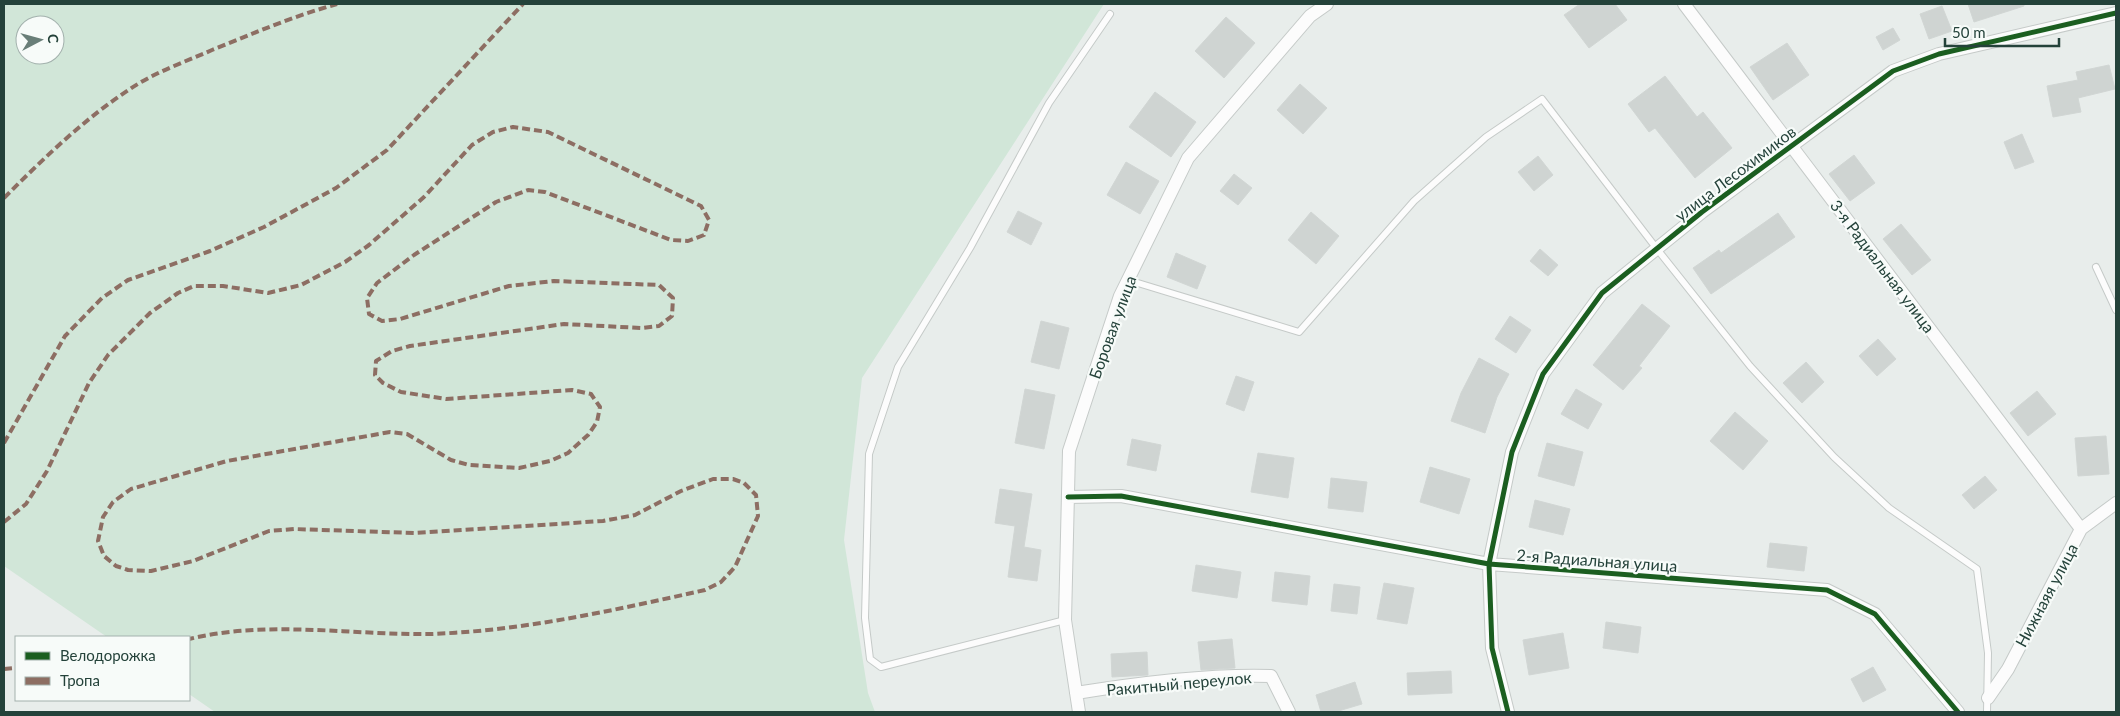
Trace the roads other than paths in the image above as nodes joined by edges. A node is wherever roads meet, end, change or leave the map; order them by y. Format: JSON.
{"nodes":[{"id":1,"x":1327,"y":4,"type":"edge"},
{"id":2,"x":1684,"y":4,"type":"edge"},
{"id":3,"x":2116,"y":13,"type":"edge"},
{"id":4,"x":1110,"y":14,"type":"dead end"},
{"id":5,"x":1791,"y":146,"type":"junction"},
{"id":6,"x":1656,"y":249,"type":"junction"},
{"id":7,"x":2096,"y":267,"type":"dead end"},
{"id":8,"x":1128,"y":280,"type":"junction"},
{"id":9,"x":2116,"y":310,"type":"edge"},
{"id":10,"x":1068,"y":497,"type":"junction"},
{"id":11,"x":2116,"y":503,"type":"edge"},
{"id":12,"x":2082,"y":529,"type":"junction"},
{"id":13,"x":1489,"y":564,"type":"junction"},
{"id":14,"x":1066,"y":620,"type":"junction"},
{"id":15,"x":1076,"y":693,"type":"junction"},
{"id":16,"x":1988,"y":698,"type":"junction"},
{"id":17,"x":1079,"y":712,"type":"edge"},
{"id":18,"x":1289,"y":712,"type":"edge"},
{"id":19,"x":1508,"y":712,"type":"edge"},
{"id":20,"x":1958,"y":712,"type":"edge"},
{"id":21,"x":1987,"y":712,"type":"edge"}],
"edges":[{"from":1,"to":8,"type":"street","name":"Боровая улица"},
{"from":2,"to":5,"type":"street","name":"3-я Радиальная улица"},
{"from":3,"to":5,"type":"street","name":"улица Лесохимиков"},
{"from":4,"to":14,"type":"lane"},
{"from":5,"to":6,"type":"street","name":"улица Лесохимиков"},
{"from":5,"to":12,"type":"street","name":"3-я Радиальная улица"},
{"from":6,"to":8,"type":"lane"},
{"from":6,"to":13,"type":"street","name":"улица Лесохимиков"},
{"from":6,"to":16,"type":"lane"},
{"from":7,"to":9,"type":"lane"},
{"from":8,"to":10,"type":"street","name":"Боровая улица"},
{"from":10,"to":13,"type":"street","name":"2-я Радиальная улица"},
{"from":10,"to":14,"type":"street","name":"Боровая улица"},
{"from":11,"to":12,"type":"street","name":"Нижнаяя улица"},
{"from":12,"to":16,"type":"street","name":"Нижнаяя улица"},
{"from":13,"to":19,"type":"street","name":"улица Лесохимиков"},
{"from":13,"to":20,"type":"street","name":"2-я Радиальная улица"},
{"from":14,"to":15,"type":"street","name":"Боровая улица"},
{"from":15,"to":17,"type":"street","name":"Боровая улица"},
{"from":15,"to":18,"type":"street","name":"Ракитный переулок"},
{"from":16,"to":21,"type":"lane"}]}
